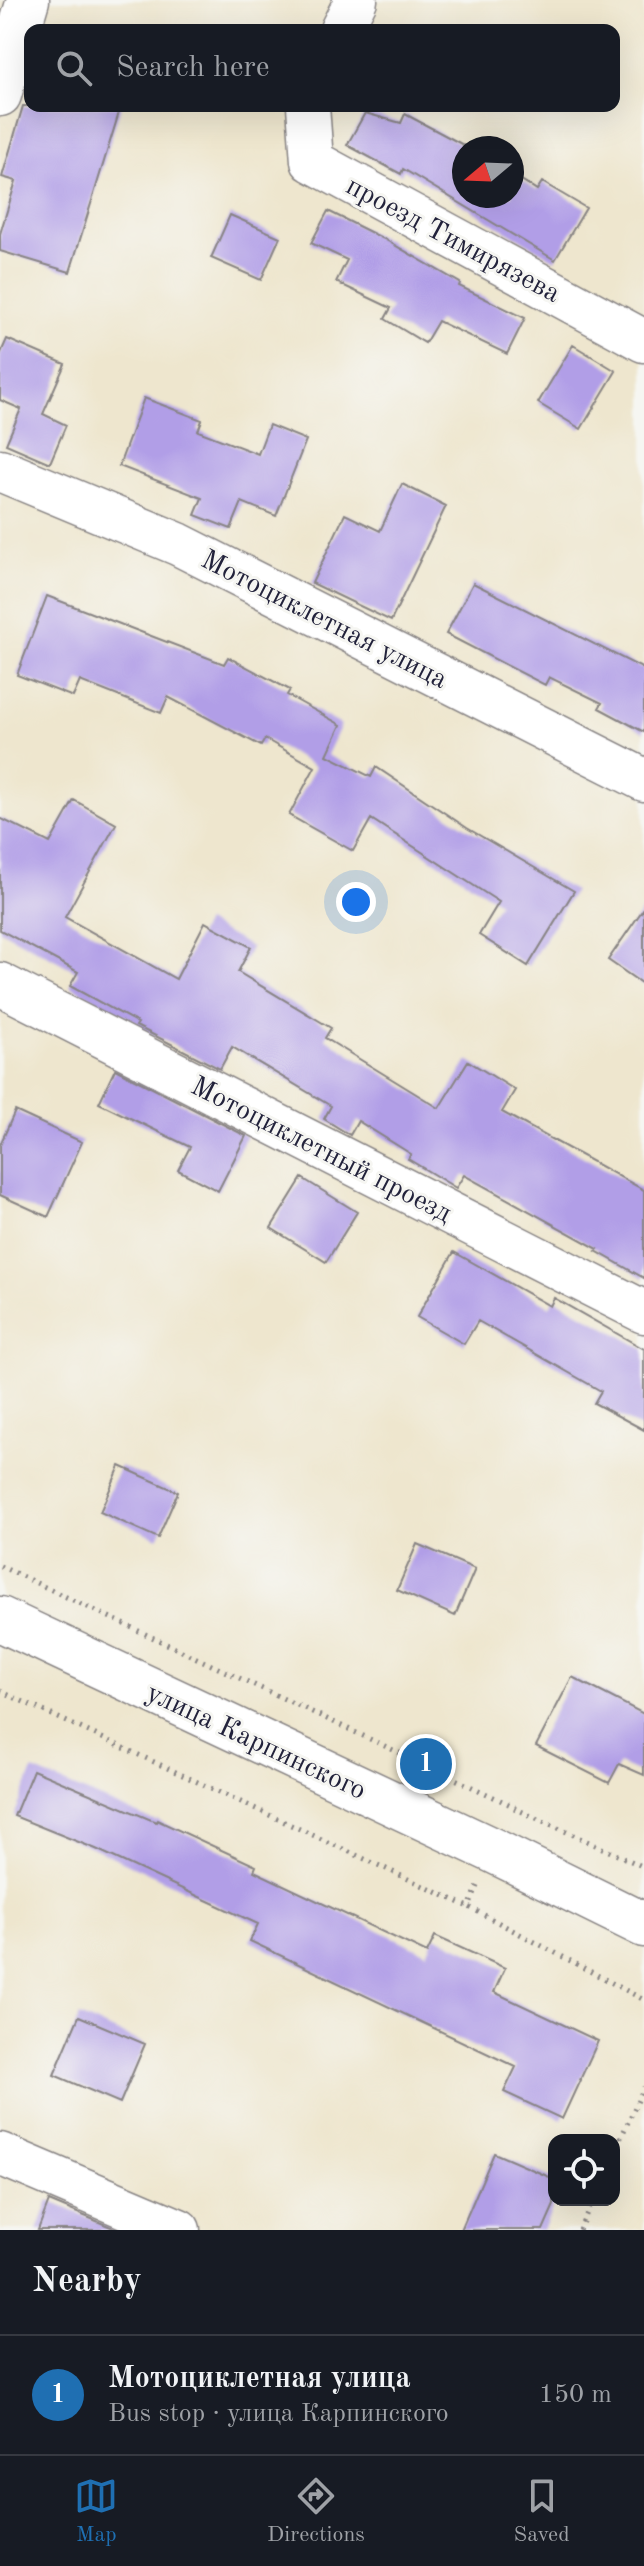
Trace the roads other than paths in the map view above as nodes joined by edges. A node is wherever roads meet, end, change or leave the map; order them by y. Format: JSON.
{"nodes":[{"id":1,"x":28,"y":0,"type":"edge"},
{"id":2,"x":356,"y":0,"type":"edge"},
{"id":3,"x":344,"y":24,"type":"edge"},
{"id":4,"x":0,"y":95,"type":"edge"},
{"id":5,"x":308,"y":112,"type":"edge"},
{"id":6,"x":644,"y":341,"type":"edge"},
{"id":7,"x":0,"y":470,"type":"edge"},
{"id":8,"x":644,"y":780,"type":"edge"},
{"id":9,"x":0,"y":984,"type":"edge"},
{"id":10,"x":644,"y":1312,"type":"edge"},
{"id":11,"x":0,"y":1619,"type":"edge"},
{"id":12,"x":644,"y":1925,"type":"edge"},
{"id":13,"x":0,"y":2154,"type":"edge"},
{"id":14,"x":179,"y":2230,"type":"edge"}],
"edges":[{"from":1,"to":4,"type":"street"},
{"from":2,"to":3,"type":"street"},
{"from":5,"to":6,"type":"street","name":"проезд Тимирязева"},
{"from":7,"to":8,"type":"street","name":"Мотоциклетная улица"},
{"from":9,"to":10,"type":"street","name":"Мотоциклетный проезд"},
{"from":11,"to":12,"type":"main road","name":"улица Карпинского"},
{"from":13,"to":14,"type":"street"}]}
